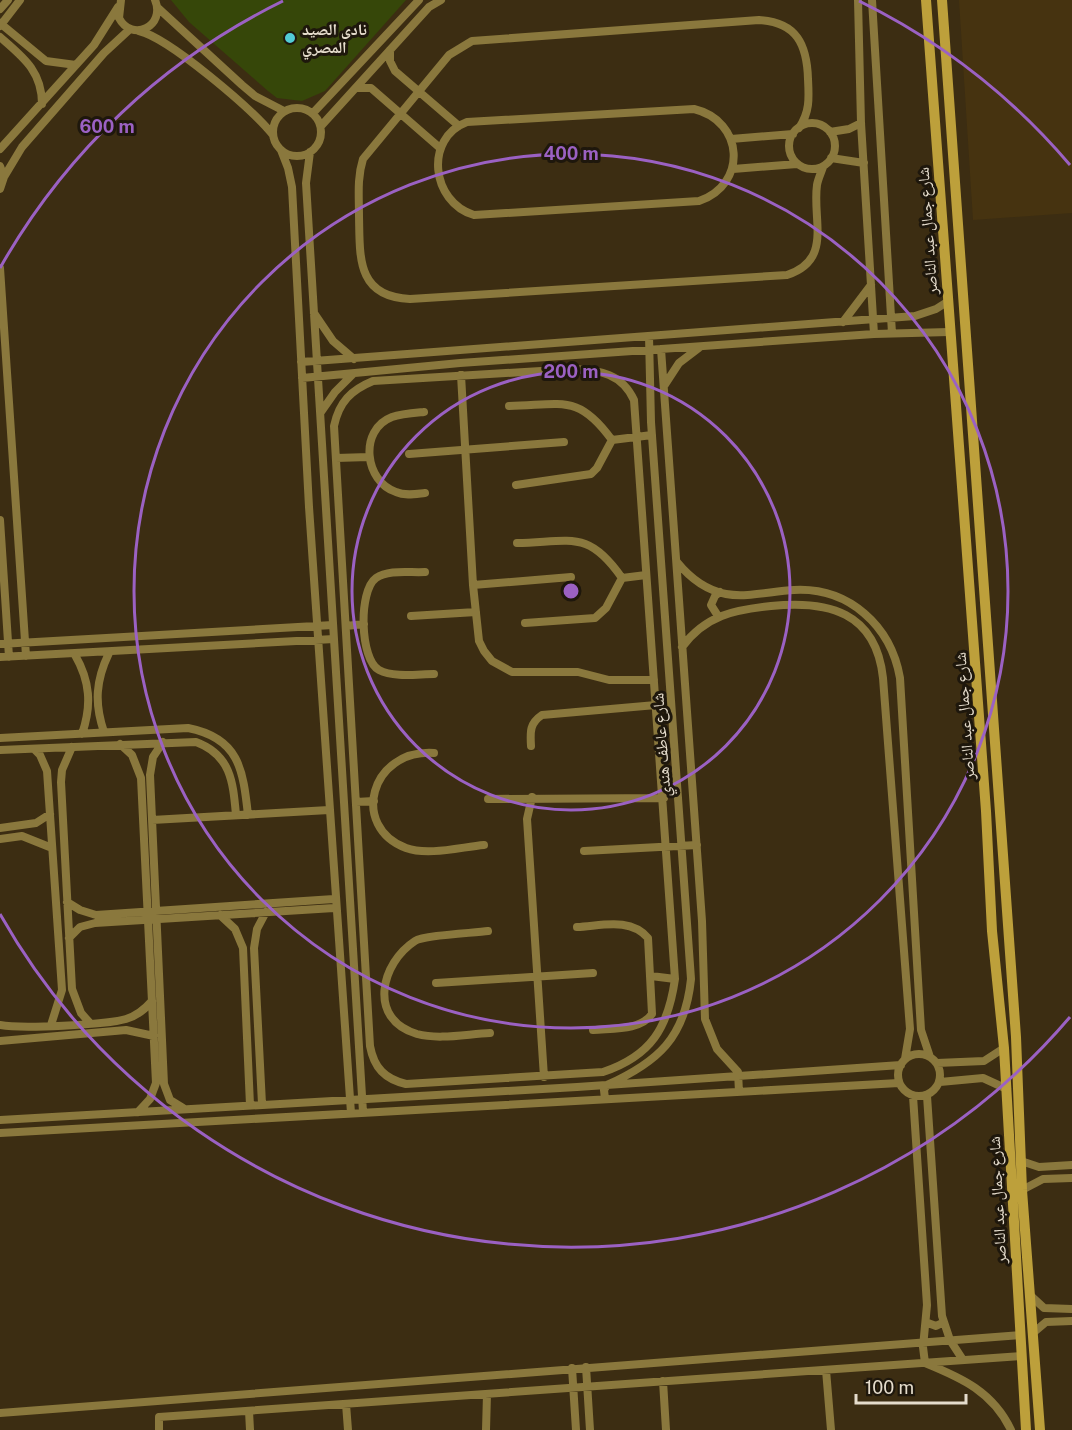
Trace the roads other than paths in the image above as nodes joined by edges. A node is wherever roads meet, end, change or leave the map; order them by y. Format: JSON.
{"nodes":[{"id":1,"x":8,"y":0,"type":"edge"},
{"id":2,"x":21,"y":0,"type":"edge"},
{"id":3,"x":419,"y":0,"type":"edge"},
{"id":4,"x":441,"y":0,"type":"edge"},
{"id":5,"x":858,"y":0,"type":"edge"},
{"id":6,"x":872,"y":0,"type":"edge"},
{"id":7,"x":926,"y":0,"type":"edge"},
{"id":8,"x":942,"y":0,"type":"edge"},
{"id":9,"x":119,"y":3,"type":"edge"},
{"id":10,"x":156,"y":4,"type":"edge"},
{"id":11,"x":0,"y":9,"type":"edge"},
{"id":12,"x":0,"y":24,"type":"edge"},
{"id":13,"x":135,"y":30,"type":"junction"},
{"id":14,"x":0,"y":37,"type":"edge"},
{"id":15,"x":390,"y":50,"type":"junction"},
{"id":16,"x":76,"y":65,"type":"junction"},
{"id":17,"x":356,"y":88,"type":"junction"},
{"id":18,"x":418,"y":91,"type":"junction"},
{"id":19,"x":42,"y":104,"type":"junction"},
{"id":20,"x":809,"y":106,"type":"junction"},
{"id":21,"x":285,"y":111,"type":"junction"},
{"id":22,"x":313,"y":113,"type":"junction"},
{"id":23,"x":399,"y":113,"type":"junction"},
{"id":24,"x":861,"y":123,"type":"junction"},
{"id":25,"x":321,"y":126,"type":"junction"},
{"id":26,"x":459,"y":126,"type":"junction"},
{"id":27,"x":826,"y":129,"type":"junction"},
{"id":28,"x":796,"y":131,"type":"junction"},
{"id":29,"x":273,"y":135,"type":"junction"},
{"id":30,"x":731,"y":139,"type":"junction"},
{"id":31,"x":440,"y":148,"type":"junction"},
{"id":32,"x":0,"y":149,"type":"edge"},
{"id":33,"x":280,"y":150,"type":"junction"},
{"id":34,"x":310,"y":152,"type":"junction"},
{"id":35,"x":831,"y":158,"type":"junction"},
{"id":36,"x":864,"y":163,"type":"junction"},
{"id":37,"x":797,"y":164,"type":"junction"},
{"id":38,"x":0,"y":166,"type":"edge"},
{"id":39,"x":823,"y":167,"type":"junction"},
{"id":40,"x":733,"y":169,"type":"junction"},
{"id":41,"x":808,"y":169,"type":"junction"},
{"id":42,"x":4,"y":177,"type":"junction"},
{"id":43,"x":817,"y":186,"type":"junction"},
{"id":44,"x":0,"y":189,"type":"edge"},
{"id":45,"x":0,"y":268,"type":"edge"},
{"id":46,"x":872,"y":285,"type":"junction"},
{"id":47,"x":947,"y":302,"type":"junction"},
{"id":48,"x":313,"y":311,"type":"junction"},
{"id":49,"x":891,"y":316,"type":"junction"},
{"id":50,"x":874,"y":318,"type":"junction"},
{"id":51,"x":843,"y":322,"type":"junction"},
{"id":52,"x":949,"y":332,"type":"junction"},
{"id":53,"x":892,"y":333,"type":"junction"},
{"id":54,"x":874,"y":334,"type":"junction"},
{"id":55,"x":649,"y":336,"type":"junction"},
{"id":56,"x":702,"y":346,"type":"junction"},
{"id":57,"x":661,"y":349,"type":"junction"},
{"id":58,"x":650,"y":350,"type":"junction"},
{"id":59,"x":354,"y":358,"type":"junction"},
{"id":60,"x":316,"y":361,"type":"junction"},
{"id":61,"x":302,"y":362,"type":"junction"},
{"id":62,"x":650,"y":371,"type":"junction"},
{"id":63,"x":663,"y":371,"type":"junction"},
{"id":64,"x":354,"y":373,"type":"junction"},
{"id":65,"x":461,"y":375,"type":"junction"},
{"id":66,"x":318,"y":377,"type":"junction"},
{"id":67,"x":302,"y":378,"type":"junction"},
{"id":68,"x":663,"y":387,"type":"junction"},
{"id":69,"x":509,"y":406,"type":"dead end"},
{"id":70,"x":424,"y":412,"type":"dead end"},
{"id":71,"x":320,"y":414,"type":"junction"},
{"id":72,"x":652,"y":435,"type":"junction"},
{"id":73,"x":637,"y":437,"type":"junction"},
{"id":74,"x":612,"y":440,"type":"junction"},
{"id":75,"x":564,"y":442,"type":"dead end"},
{"id":76,"x":465,"y":449,"type":"junction"},
{"id":77,"x":409,"y":454,"type":"dead end"},
{"id":78,"x":369,"y":457,"type":"junction"},
{"id":79,"x":336,"y":458,"type":"junction"},
{"id":80,"x":516,"y":485,"type":"dead end"},
{"id":81,"x":424,"y":493,"type":"dead end"},
{"id":82,"x":0,"y":520,"type":"edge"},
{"id":83,"x":517,"y":543,"type":"dead end"},
{"id":84,"x":676,"y":561,"type":"junction"},
{"id":85,"x":425,"y":572,"type":"dead end"},
{"id":86,"x":646,"y":575,"type":"junction"},
{"id":87,"x":571,"y":578,"type":"dead end"},
{"id":88,"x":622,"y":578,"type":"junction"},
{"id":89,"x":473,"y":585,"type":"junction"},
{"id":90,"x":720,"y":592,"type":"junction"},
{"id":91,"x":476,"y":612,"type":"junction"},
{"id":92,"x":411,"y":616,"type":"dead end"},
{"id":93,"x":718,"y":616,"type":"junction"},
{"id":94,"x":525,"y":623,"type":"dead end"},
{"id":95,"x":364,"y":624,"type":"junction"},
{"id":96,"x":333,"y":625,"type":"junction"},
{"id":97,"x":318,"y":626,"type":"junction"},
{"id":98,"x":346,"y":626,"type":"junction"},
{"id":99,"x":334,"y":639,"type":"junction"},
{"id":100,"x":319,"y":640,"type":"junction"},
{"id":101,"x":25,"y":642,"type":"junction"},
{"id":102,"x":4,"y":644,"type":"edge"},
{"id":103,"x":682,"y":647,"type":"junction"},
{"id":104,"x":109,"y":653,"type":"junction"},
{"id":105,"x":75,"y":655,"type":"junction"},
{"id":106,"x":26,"y":656,"type":"junction"},
{"id":107,"x":0,"y":657,"type":"edge"},
{"id":108,"x":9,"y":657,"type":"junction"},
{"id":109,"x":434,"y":674,"type":"dead end"},
{"id":110,"x":654,"y":680,"type":"junction"},
{"id":111,"x":656,"y":705,"type":"junction"},
{"id":112,"x":104,"y":732,"type":"junction"},
{"id":113,"x":82,"y":734,"type":"junction"},
{"id":114,"x":0,"y":738,"type":"edge"},
{"id":115,"x":163,"y":742,"type":"junction"},
{"id":116,"x":120,"y":744,"type":"junction"},
{"id":117,"x":531,"y":746,"type":"dead end"},
{"id":118,"x":72,"y":747,"type":"junction"},
{"id":119,"x":34,"y":749,"type":"junction"},
{"id":120,"x":0,"y":750,"type":"edge"},
{"id":121,"x":434,"y":753,"type":"dead end"},
{"id":122,"x":983,"y":782,"type":"junction"},
{"id":123,"x":996,"y":782,"type":"junction"},
{"id":124,"x":532,"y":797,"type":"junction"},
{"id":125,"x":664,"y":798,"type":"junction"},
{"id":126,"x":488,"y":799,"type":"dead end"},
{"id":127,"x":356,"y":801,"type":"junction"},
{"id":128,"x":374,"y":801,"type":"junction"},
{"id":129,"x":329,"y":810,"type":"junction"},
{"id":130,"x":999,"y":810,"type":"junction"},
{"id":131,"x":986,"y":811,"type":"junction"},
{"id":132,"x":50,"y":814,"type":"junction"},
{"id":133,"x":248,"y":814,"type":"junction"},
{"id":134,"x":236,"y":815,"type":"junction"},
{"id":135,"x":152,"y":820,"type":"junction"},
{"id":136,"x":0,"y":828,"type":"edge"},
{"id":137,"x":0,"y":839,"type":"edge"},
{"id":138,"x":484,"y":845,"type":"dead end"},
{"id":139,"x":697,"y":845,"type":"junction"},
{"id":140,"x":682,"y":846,"type":"junction"},
{"id":141,"x":668,"y":847,"type":"junction"},
{"id":142,"x":52,"y":848,"type":"junction"},
{"id":143,"x":584,"y":851,"type":"dead end"},
{"id":144,"x":67,"y":902,"type":"junction"},
{"id":145,"x":334,"y":903,"type":"junction"},
{"id":146,"x":266,"y":912,"type":"junction"},
{"id":147,"x":152,"y":915,"type":"junction"},
{"id":148,"x":220,"y":915,"type":"junction"},
{"id":149,"x":577,"y":927,"type":"dead end"},
{"id":150,"x":488,"y":932,"type":"dead end"},
{"id":151,"x":69,"y":938,"type":"junction"},
{"id":152,"x":593,"y":973,"type":"dead end"},
{"id":153,"x":538,"y":976,"type":"junction"},
{"id":154,"x":651,"y":976,"type":"junction"},
{"id":155,"x":675,"y":979,"type":"junction"},
{"id":156,"x":436,"y":983,"type":"dead end"},
{"id":157,"x":384,"y":998,"type":"junction"},
{"id":158,"x":368,"y":999,"type":"junction"},
{"id":159,"x":152,"y":1001,"type":"junction"},
{"id":160,"x":89,"y":1022,"type":"junction"},
{"id":161,"x":0,"y":1024,"type":"edge"},
{"id":162,"x":51,"y":1025,"type":"junction"},
{"id":163,"x":593,"y":1029,"type":"dead end"},
{"id":164,"x":490,"y":1033,"type":"dead end"},
{"id":165,"x":154,"y":1036,"type":"junction"},
{"id":166,"x":0,"y":1041,"type":"edge"},
{"id":167,"x":1004,"y":1048,"type":"junction"},
{"id":168,"x":930,"y":1057,"type":"junction"},
{"id":169,"x":903,"y":1062,"type":"junction"},
{"id":170,"x":937,"y":1063,"type":"junction"},
{"id":171,"x":739,"y":1076,"type":"junction"},
{"id":172,"x":544,"y":1077,"type":"junction"},
{"id":173,"x":940,"y":1082,"type":"junction"},
{"id":174,"x":899,"y":1083,"type":"junction"},
{"id":175,"x":607,"y":1085,"type":"junction"},
{"id":176,"x":1007,"y":1089,"type":"junction"},
{"id":177,"x":739,"y":1092,"type":"junction"},
{"id":178,"x":927,"y":1095,"type":"junction"},
{"id":179,"x":913,"y":1096,"type":"junction"},
{"id":180,"x":349,"y":1098,"type":"junction"},
{"id":181,"x":362,"y":1098,"type":"junction"},
{"id":182,"x":605,"y":1099,"type":"junction"},
{"id":183,"x":262,"y":1104,"type":"junction"},
{"id":184,"x":250,"y":1105,"type":"junction"},
{"id":185,"x":184,"y":1109,"type":"junction"},
{"id":186,"x":138,"y":1112,"type":"junction"},
{"id":187,"x":363,"y":1112,"type":"junction"},
{"id":188,"x":351,"y":1113,"type":"junction"},
{"id":189,"x":0,"y":1120,"type":"edge"},
{"id":190,"x":0,"y":1132,"type":"edge"},
{"id":191,"x":1021,"y":1161,"type":"junction"},
{"id":192,"x":1072,"y":1165,"type":"edge"},
{"id":193,"x":1044,"y":1167,"type":"junction"},
{"id":194,"x":1072,"y":1178,"type":"edge"},
{"id":195,"x":1043,"y":1179,"type":"junction"},
{"id":196,"x":1022,"y":1190,"type":"junction"},
{"id":197,"x":1030,"y":1294,"type":"junction"},
{"id":198,"x":1072,"y":1309,"type":"edge"},
{"id":199,"x":1057,"y":1310,"type":"junction"},
{"id":200,"x":1072,"y":1321,"type":"edge"},
{"id":201,"x":944,"y":1322,"type":"junction"},
{"id":202,"x":1058,"y":1322,"type":"junction"},
{"id":203,"x":927,"y":1323,"type":"junction"},
{"id":204,"x":1033,"y":1332,"type":"junction"},
{"id":205,"x":1020,"y":1335,"type":"junction"},
{"id":206,"x":950,"y":1340,"type":"junction"},
{"id":207,"x":924,"y":1342,"type":"junction"},
{"id":208,"x":1021,"y":1356,"type":"junction"},
{"id":209,"x":963,"y":1360,"type":"junction"},
{"id":210,"x":925,"y":1363,"type":"junction"},
{"id":211,"x":586,"y":1367,"type":"junction"},
{"id":212,"x":572,"y":1368,"type":"junction"},
{"id":213,"x":826,"y":1370,"type":"junction"},
{"id":214,"x":663,"y":1381,"type":"junction"},
{"id":215,"x":587,"y":1387,"type":"junction"},
{"id":216,"x":574,"y":1388,"type":"junction"},
{"id":217,"x":487,"y":1394,"type":"junction"},
{"id":218,"x":346,"y":1404,"type":"junction"},
{"id":219,"x":249,"y":1411,"type":"junction"},
{"id":220,"x":0,"y":1413,"type":"edge"},
{"id":221,"x":159,"y":1430,"type":"edge"},
{"id":222,"x":250,"y":1430,"type":"edge"},
{"id":223,"x":348,"y":1430,"type":"edge"},
{"id":224,"x":486,"y":1430,"type":"edge"},
{"id":225,"x":576,"y":1430,"type":"edge"},
{"id":226,"x":590,"y":1430,"type":"edge"},
{"id":227,"x":666,"y":1430,"type":"edge"},
{"id":228,"x":831,"y":1430,"type":"edge"},
{"id":229,"x":1011,"y":1430,"type":"edge"},
{"id":230,"x":1026,"y":1430,"type":"edge"},
{"id":231,"x":1040,"y":1430,"type":"edge"}],
"edges":[{"from":1,"to":11,"type":"street"},
{"from":2,"to":12,"type":"street"},
{"from":3,"to":22,"type":"street"},
{"from":4,"to":15,"type":"street"},
{"from":5,"to":24,"type":"street"},
{"from":6,"to":49,"type":"street"},
{"from":7,"to":47,"type":"main road","name":"شارع جمال عبد الناصر"},
{"from":8,"to":123,"type":"main road","name":"شارع جمال عبد الناصر"},
{"from":9,"to":13,"type":"street"},
{"from":9,"to":16,"type":"street"},
{"from":10,"to":13,"type":"street"},
{"from":10,"to":21,"type":"street"},
{"from":12,"to":16,"type":"street"},
{"from":13,"to":29,"type":"street"},
{"from":13,"to":42,"type":"street"},
{"from":14,"to":19,"type":"street"},
{"from":15,"to":17,"type":"street"},
{"from":15,"to":18,"type":"street"},
{"from":16,"to":19,"type":"street"},
{"from":17,"to":23,"type":"street"},
{"from":17,"to":25,"type":"street"},
{"from":18,"to":20,"type":"street"},
{"from":18,"to":23,"type":"street"},
{"from":18,"to":26,"type":"street"},
{"from":19,"to":32,"type":"street"},
{"from":20,"to":27,"type":"street"},
{"from":20,"to":28,"type":"street"},
{"from":21,"to":22,"type":"street"},
{"from":21,"to":29,"type":"street"},
{"from":22,"to":25,"type":"street"},
{"from":23,"to":31,"type":"street"},
{"from":23,"to":43,"type":"street"},
{"from":24,"to":27,"type":"street"},
{"from":24,"to":36,"type":"street"},
{"from":25,"to":34,"type":"street"},
{"from":26,"to":30,"type":"street"},
{"from":26,"to":31,"type":"street"},
{"from":27,"to":28,"type":"street"},
{"from":27,"to":35,"type":"street"},
{"from":28,"to":30,"type":"street"},
{"from":28,"to":37,"type":"street"},
{"from":29,"to":33,"type":"street"},
{"from":30,"to":40,"type":"street"},
{"from":31,"to":40,"type":"street"},
{"from":33,"to":34,"type":"street"},
{"from":33,"to":61,"type":"street"},
{"from":34,"to":48,"type":"street"},
{"from":35,"to":36,"type":"street"},
{"from":35,"to":39,"type":"street"},
{"from":36,"to":46,"type":"street"},
{"from":37,"to":40,"type":"street"},
{"from":37,"to":41,"type":"street"},
{"from":38,"to":42,"type":"street"},
{"from":39,"to":41,"type":"street"},
{"from":39,"to":43,"type":"street"},
{"from":41,"to":43,"type":"street"},
{"from":42,"to":44,"type":"street"},
{"from":45,"to":101,"type":"street"},
{"from":46,"to":50,"type":"street"},
{"from":46,"to":51,"type":"street"},
{"from":47,"to":49,"type":"street"},
{"from":47,"to":52,"type":"main road","name":"شارع جمال عبد الناصر"},
{"from":48,"to":59,"type":"street"},
{"from":48,"to":60,"type":"street"},
{"from":49,"to":50,"type":"street"},
{"from":49,"to":53,"type":"street"},
{"from":50,"to":51,"type":"street"},
{"from":50,"to":54,"type":"street"},
{"from":51,"to":55,"type":"street"},
{"from":52,"to":53,"type":"street"},
{"from":52,"to":122,"type":"main road","name":"شارع جمال عبد الناصر"},
{"from":53,"to":54,"type":"street"},
{"from":54,"to":56,"type":"street"},
{"from":55,"to":58,"type":"street","name":"شارع عاطف هندي"},
{"from":55,"to":59,"type":"street"},
{"from":56,"to":57,"type":"street"},
{"from":56,"to":68,"type":"street"},
{"from":57,"to":58,"type":"street"},
{"from":57,"to":63,"type":"street","name":"شارع عاطف هندي"},
{"from":58,"to":62,"type":"street","name":"شارع عاطف هندي"},
{"from":58,"to":64,"type":"street"},
{"from":59,"to":60,"type":"street"},
{"from":60,"to":61,"type":"street"},
{"from":60,"to":66,"type":"street"},
{"from":61,"to":67,"type":"street"},
{"from":62,"to":63,"type":"street"},
{"from":62,"to":72,"type":"street","name":"شارع عاطف هندي"},
{"from":63,"to":68,"type":"street","name":"شارع عاطف هندي"},
{"from":64,"to":66,"type":"street"},
{"from":64,"to":71,"type":"street"},
{"from":65,"to":73,"type":"street"},
{"from":65,"to":76,"type":"street"},
{"from":65,"to":79,"type":"street"},
{"from":66,"to":67,"type":"street"},
{"from":66,"to":71,"type":"street"},
{"from":67,"to":97,"type":"street"},
{"from":68,"to":84,"type":"street","name":"شارع عاطف هندي"},
{"from":69,"to":74,"type":"street"},
{"from":70,"to":78,"type":"street"},
{"from":71,"to":96,"type":"street"},
{"from":72,"to":73,"type":"street"},
{"from":72,"to":140,"type":"street","name":"شارع عاطف هندي"},
{"from":73,"to":74,"type":"street"},
{"from":73,"to":86,"type":"street"},
{"from":74,"to":80,"type":"street"},
{"from":75,"to":76,"type":"street"},
{"from":76,"to":77,"type":"street"},
{"from":76,"to":89,"type":"street"},
{"from":78,"to":79,"type":"street"},
{"from":78,"to":81,"type":"street"},
{"from":79,"to":98,"type":"street"},
{"from":82,"to":102,"type":"street"},
{"from":83,"to":88,"type":"street"},
{"from":84,"to":90,"type":"street"},
{"from":84,"to":103,"type":"street","name":"شارع عاطف هندي"},
{"from":85,"to":95,"type":"street"},
{"from":86,"to":88,"type":"street"},
{"from":86,"to":110,"type":"street"},
{"from":87,"to":89,"type":"street"},
{"from":88,"to":94,"type":"street"},
{"from":89,"to":91,"type":"street"},
{"from":90,"to":93,"type":"street"},
{"from":90,"to":168,"type":"street"},
{"from":91,"to":92,"type":"street"},
{"from":91,"to":110,"type":"street"},
{"from":93,"to":103,"type":"street"},
{"from":93,"to":169,"type":"street"},
{"from":95,"to":98,"type":"street"},
{"from":95,"to":109,"type":"street"},
{"from":96,"to":97,"type":"street"},
{"from":96,"to":99,"type":"street"},
{"from":97,"to":100,"type":"street"},
{"from":97,"to":101,"type":"street"},
{"from":98,"to":127,"type":"street"},
{"from":99,"to":100,"type":"street"},
{"from":99,"to":181,"type":"street"},
{"from":100,"to":104,"type":"street"},
{"from":100,"to":129,"type":"street"},
{"from":101,"to":102,"type":"street"},
{"from":101,"to":106,"type":"street"},
{"from":102,"to":108,"type":"street"},
{"from":103,"to":139,"type":"street","name":"شارع عاطف هندي"},
{"from":104,"to":105,"type":"street"},
{"from":104,"to":112,"type":"street"},
{"from":105,"to":106,"type":"street"},
{"from":105,"to":113,"type":"street"},
{"from":106,"to":108,"type":"street"},
{"from":107,"to":108,"type":"street"},
{"from":110,"to":111,"type":"street"},
{"from":111,"to":117,"type":"street"},
{"from":111,"to":125,"type":"street"},
{"from":112,"to":113,"type":"street"},
{"from":112,"to":133,"type":"street"},
{"from":113,"to":114,"type":"street"},
{"from":115,"to":116,"type":"street"},
{"from":115,"to":134,"type":"street"},
{"from":115,"to":135,"type":"street"},
{"from":116,"to":118,"type":"street"},
{"from":116,"to":147,"type":"street"},
{"from":118,"to":119,"type":"street"},
{"from":118,"to":144,"type":"street"},
{"from":119,"to":120,"type":"street"},
{"from":119,"to":132,"type":"street"},
{"from":121,"to":128,"type":"street"},
{"from":122,"to":123,"type":"main road"},
{"from":122,"to":131,"type":"main road","name":"شارع جمال عبد الناصر"},
{"from":123,"to":130,"type":"main road","name":"شارع جمال عبد الناصر"},
{"from":124,"to":125,"type":"street"},
{"from":124,"to":126,"type":"street"},
{"from":124,"to":153,"type":"street"},
{"from":125,"to":141,"type":"street"},
{"from":127,"to":128,"type":"street"},
{"from":127,"to":158,"type":"street"},
{"from":128,"to":138,"type":"street"},
{"from":129,"to":133,"type":"street"},
{"from":129,"to":145,"type":"street"},
{"from":130,"to":131,"type":"main road"},
{"from":130,"to":191,"type":"main road","name":"شارع جمال عبد الناصر"},
{"from":131,"to":167,"type":"main road","name":"شارع جمال عبد الناصر"},
{"from":132,"to":136,"type":"street"},
{"from":132,"to":142,"type":"street"},
{"from":133,"to":134,"type":"street"},
{"from":134,"to":135,"type":"street"},
{"from":135,"to":147,"type":"street"},
{"from":137,"to":142,"type":"street"},
{"from":139,"to":140,"type":"street"},
{"from":139,"to":171,"type":"street","name":"شارع عاطف هندي"},
{"from":140,"to":141,"type":"street"},
{"from":140,"to":175,"type":"street","name":"شارع عاطف هندي"},
{"from":141,"to":143,"type":"street"},
{"from":141,"to":155,"type":"street"},
{"from":142,"to":162,"type":"street"},
{"from":144,"to":147,"type":"street"},
{"from":144,"to":151,"type":"street"},
{"from":145,"to":146,"type":"street"},
{"from":145,"to":147,"type":"street"},
{"from":145,"to":180,"type":"street"},
{"from":146,"to":148,"type":"street"},
{"from":146,"to":183,"type":"street"},
{"from":147,"to":148,"type":"street"},
{"from":147,"to":151,"type":"street"},
{"from":147,"to":159,"type":"street"},
{"from":147,"to":185,"type":"street"},
{"from":148,"to":184,"type":"street"},
{"from":149,"to":154,"type":"street"},
{"from":150,"to":157,"type":"street"},
{"from":151,"to":160,"type":"street"},
{"from":152,"to":153,"type":"street"},
{"from":153,"to":156,"type":"street"},
{"from":153,"to":172,"type":"street"},
{"from":154,"to":155,"type":"street"},
{"from":154,"to":163,"type":"street"},
{"from":155,"to":172,"type":"street"},
{"from":157,"to":158,"type":"street"},
{"from":157,"to":164,"type":"street"},
{"from":158,"to":172,"type":"street"},
{"from":159,"to":160,"type":"street"},
{"from":159,"to":165,"type":"street"},
{"from":160,"to":162,"type":"street"},
{"from":161,"to":162,"type":"street"},
{"from":165,"to":166,"type":"street"},
{"from":165,"to":186,"type":"street"},
{"from":167,"to":170,"type":"street"},
{"from":167,"to":176,"type":"main road","name":"شارع جمال عبد الناصر"},
{"from":168,"to":169,"type":"street"},
{"from":168,"to":170,"type":"street"},
{"from":169,"to":171,"type":"street"},
{"from":169,"to":174,"type":"street"},
{"from":170,"to":173,"type":"street"},
{"from":171,"to":175,"type":"street"},
{"from":171,"to":177,"type":"street"},
{"from":173,"to":176,"type":"street"},
{"from":173,"to":178,"type":"street"},
{"from":174,"to":177,"type":"street"},
{"from":174,"to":179,"type":"street"},
{"from":175,"to":181,"type":"street"},
{"from":175,"to":182,"type":"street"},
{"from":176,"to":205,"type":"main road","name":"شارع جمال عبد الناصر"},
{"from":177,"to":182,"type":"street"},
{"from":178,"to":179,"type":"street"},
{"from":178,"to":201,"type":"street"},
{"from":179,"to":203,"type":"street"},
{"from":180,"to":181,"type":"street"},
{"from":180,"to":183,"type":"street"},
{"from":180,"to":188,"type":"street"},
{"from":181,"to":187,"type":"street"},
{"from":182,"to":187,"type":"street"},
{"from":183,"to":184,"type":"street"},
{"from":184,"to":185,"type":"street"},
{"from":185,"to":186,"type":"street"},
{"from":186,"to":189,"type":"street"},
{"from":187,"to":188,"type":"street"},
{"from":188,"to":190,"type":"street"},
{"from":191,"to":193,"type":"street"},
{"from":191,"to":196,"type":"main road","name":"شارع جمال عبد الناصر"},
{"from":192,"to":193,"type":"street"},
{"from":193,"to":195,"type":"street"},
{"from":194,"to":195,"type":"street"},
{"from":195,"to":196,"type":"street"},
{"from":196,"to":197,"type":"main road","name":"شارع جمال عبد الناصر"},
{"from":197,"to":199,"type":"street"},
{"from":197,"to":204,"type":"main road","name":"شارع جمال عبد الناصر"},
{"from":198,"to":199,"type":"street"},
{"from":199,"to":202,"type":"street"},
{"from":200,"to":202,"type":"street"},
{"from":201,"to":203,"type":"street"},
{"from":201,"to":206,"type":"street"},
{"from":202,"to":204,"type":"street"},
{"from":203,"to":207,"type":"street"},
{"from":204,"to":231,"type":"main road","name":"شارع جمال عبد الناصر"},
{"from":205,"to":206,"type":"street"},
{"from":205,"to":208,"type":"main road","name":"شارع جمال عبد الناصر"},
{"from":206,"to":207,"type":"street"},
{"from":206,"to":209,"type":"street"},
{"from":207,"to":210,"type":"street"},
{"from":207,"to":211,"type":"street"},
{"from":208,"to":209,"type":"street"},
{"from":208,"to":230,"type":"main road","name":"شارع جمال عبد الناصر"},
{"from":209,"to":210,"type":"street"},
{"from":210,"to":213,"type":"street"},
{"from":210,"to":229,"type":"street"},
{"from":211,"to":212,"type":"street"},
{"from":211,"to":215,"type":"street"},
{"from":212,"to":216,"type":"street"},
{"from":212,"to":220,"type":"street"},
{"from":213,"to":214,"type":"street"},
{"from":213,"to":228,"type":"street"},
{"from":214,"to":215,"type":"street"},
{"from":214,"to":227,"type":"street"},
{"from":215,"to":216,"type":"street"},
{"from":215,"to":226,"type":"street"},
{"from":216,"to":217,"type":"street"},
{"from":216,"to":225,"type":"street"},
{"from":217,"to":218,"type":"street"},
{"from":217,"to":224,"type":"street"},
{"from":218,"to":219,"type":"street"},
{"from":218,"to":223,"type":"street"},
{"from":219,"to":221,"type":"street"},
{"from":219,"to":222,"type":"street"}]}
